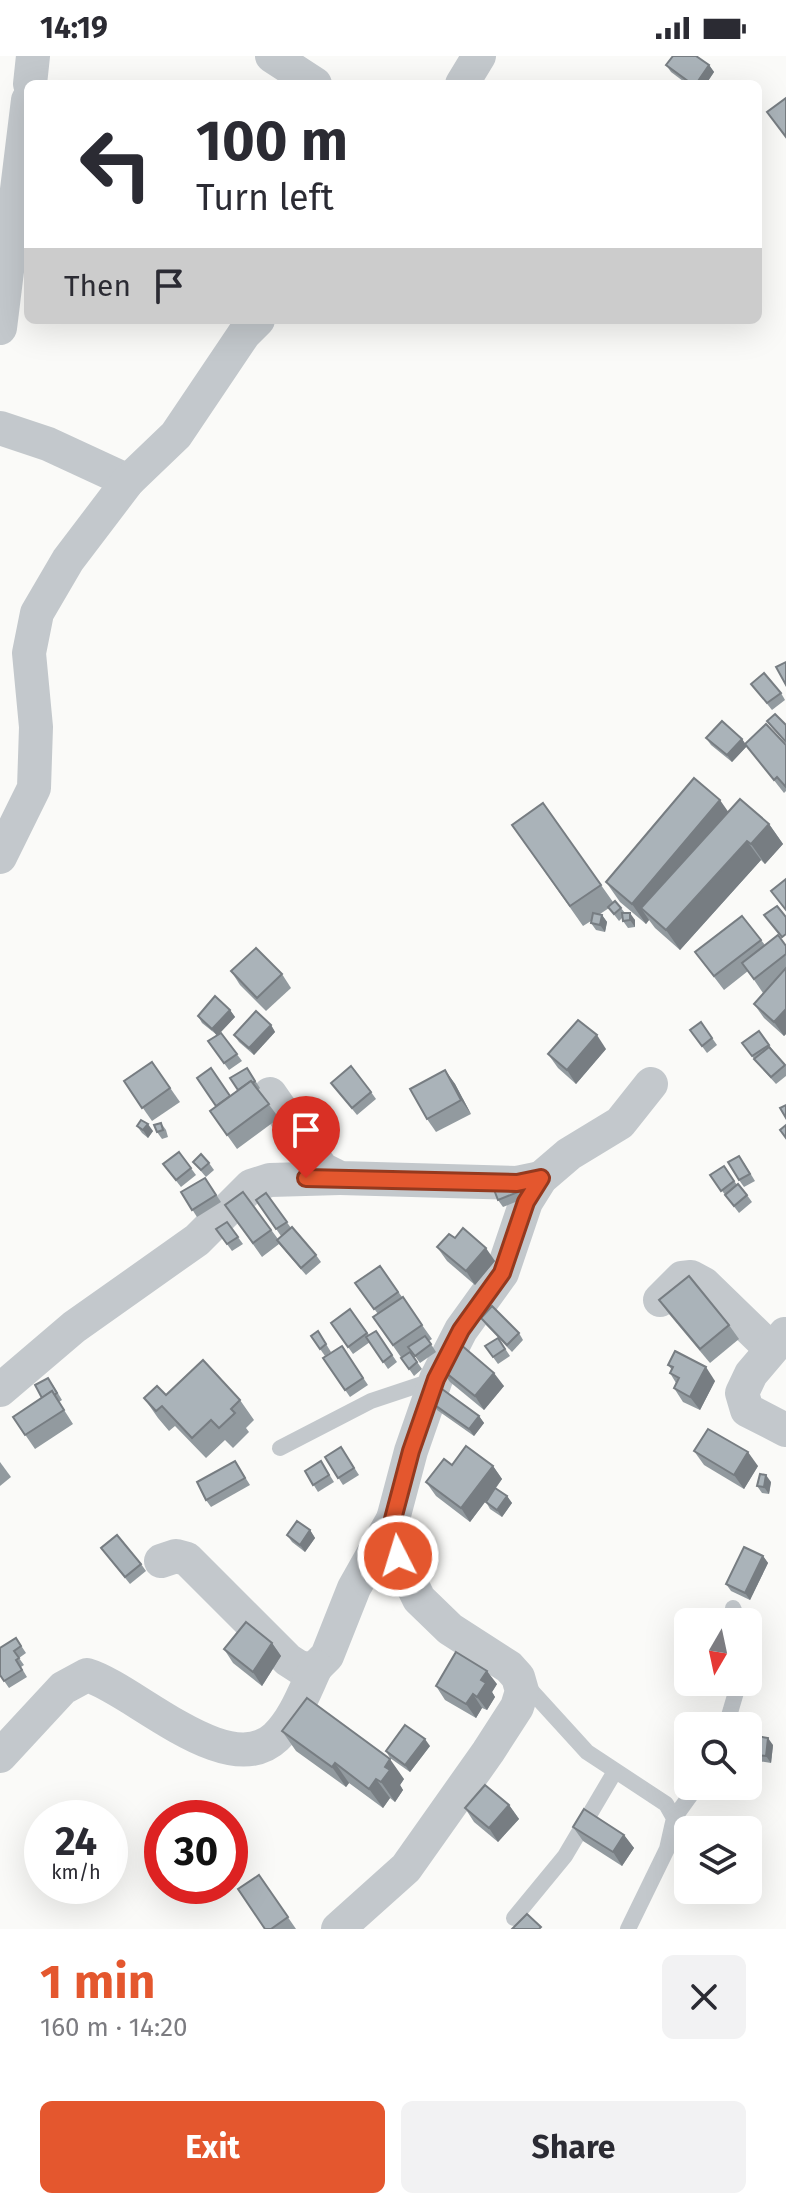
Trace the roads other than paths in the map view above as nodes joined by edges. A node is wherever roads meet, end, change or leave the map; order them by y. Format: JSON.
{"nodes":[{"id":1,"x":33,"y":56,"type":"edge"},
{"id":2,"x":272,"y":56,"type":"edge"},
{"id":3,"x":479,"y":56,"type":"edge"},
{"id":4,"x":30,"y":80,"type":"edge"},
{"id":5,"x":309,"y":80,"type":"edge"},
{"id":6,"x":464,"y":80,"type":"edge"},
{"id":7,"x":24,"y":121,"type":"edge"},
{"id":8,"x":8,"y":204,"type":"edge"},
{"id":9,"x":254,"y":324,"type":"edge"},
{"id":10,"x":0,"y":328,"type":"edge"},
{"id":11,"x":0,"y":428,"type":"edge"},
{"id":12,"x":128,"y":481,"type":"junction"},
{"id":13,"x":0,"y":857,"type":"edge"},
{"id":14,"x":651,"y":1084,"type":"dead end"},
{"id":15,"x":270,"y":1094,"type":"dead end"},
{"id":16,"x":340,"y":1178,"type":"junction"},
{"id":17,"x":541,"y":1178,"type":"junction"},
{"id":18,"x":660,"y":1300,"type":"edge"},
{"id":19,"x":778,"y":1341,"type":"edge"},
{"id":20,"x":436,"y":1379,"type":"junction"},
{"id":21,"x":0,"y":1390,"type":"edge"},
{"id":22,"x":786,"y":1430,"type":"edge"},
{"id":23,"x":280,"y":1448,"type":"dead end"},
{"id":24,"x":393,"y":1519,"type":"junction"},
{"id":25,"x":161,"y":1561,"type":"dead end"},
{"id":26,"x":316,"y":1667,"type":"junction"},
{"id":27,"x":518,"y":1677,"type":"junction"},
{"id":28,"x":0,"y":1756,"type":"edge"},
{"id":29,"x":614,"y":1773,"type":"junction"},
{"id":30,"x":674,"y":1818,"type":"joint"},
{"id":31,"x":514,"y":1918,"type":"dead end"},
{"id":32,"x":338,"y":1929,"type":"edge"},
{"id":33,"x":628,"y":1929,"type":"edge"}],
"edges":[{"from":1,"to":4,"type":"street"},
{"from":2,"to":5,"type":"street"},
{"from":3,"to":6,"type":"street"},
{"from":7,"to":8,"type":"street"},
{"from":8,"to":10,"type":"street"},
{"from":9,"to":12,"type":"street"},
{"from":11,"to":12,"type":"street"},
{"from":12,"to":13,"type":"street"},
{"from":14,"to":17,"type":"street"},
{"from":15,"to":16,"type":"street"},
{"from":16,"to":17,"type":"street"},
{"from":16,"to":21,"type":"street"},
{"from":17,"to":20,"type":"street"},
{"from":18,"to":19,"type":"street"},
{"from":19,"to":22,"type":"street"},
{"from":20,"to":23,"type":"lane"},
{"from":20,"to":24,"type":"street"},
{"from":24,"to":26,"type":"street"},
{"from":24,"to":27,"type":"street"},
{"from":25,"to":26,"type":"street"},
{"from":26,"to":28,"type":"street"},
{"from":27,"to":29,"type":"lane"},
{"from":27,"to":32,"type":"street"},
{"from":29,"to":30,"type":"lane"},
{"from":29,"to":31,"type":"lane"},
{"from":30,"to":33,"type":"lane"}]}
